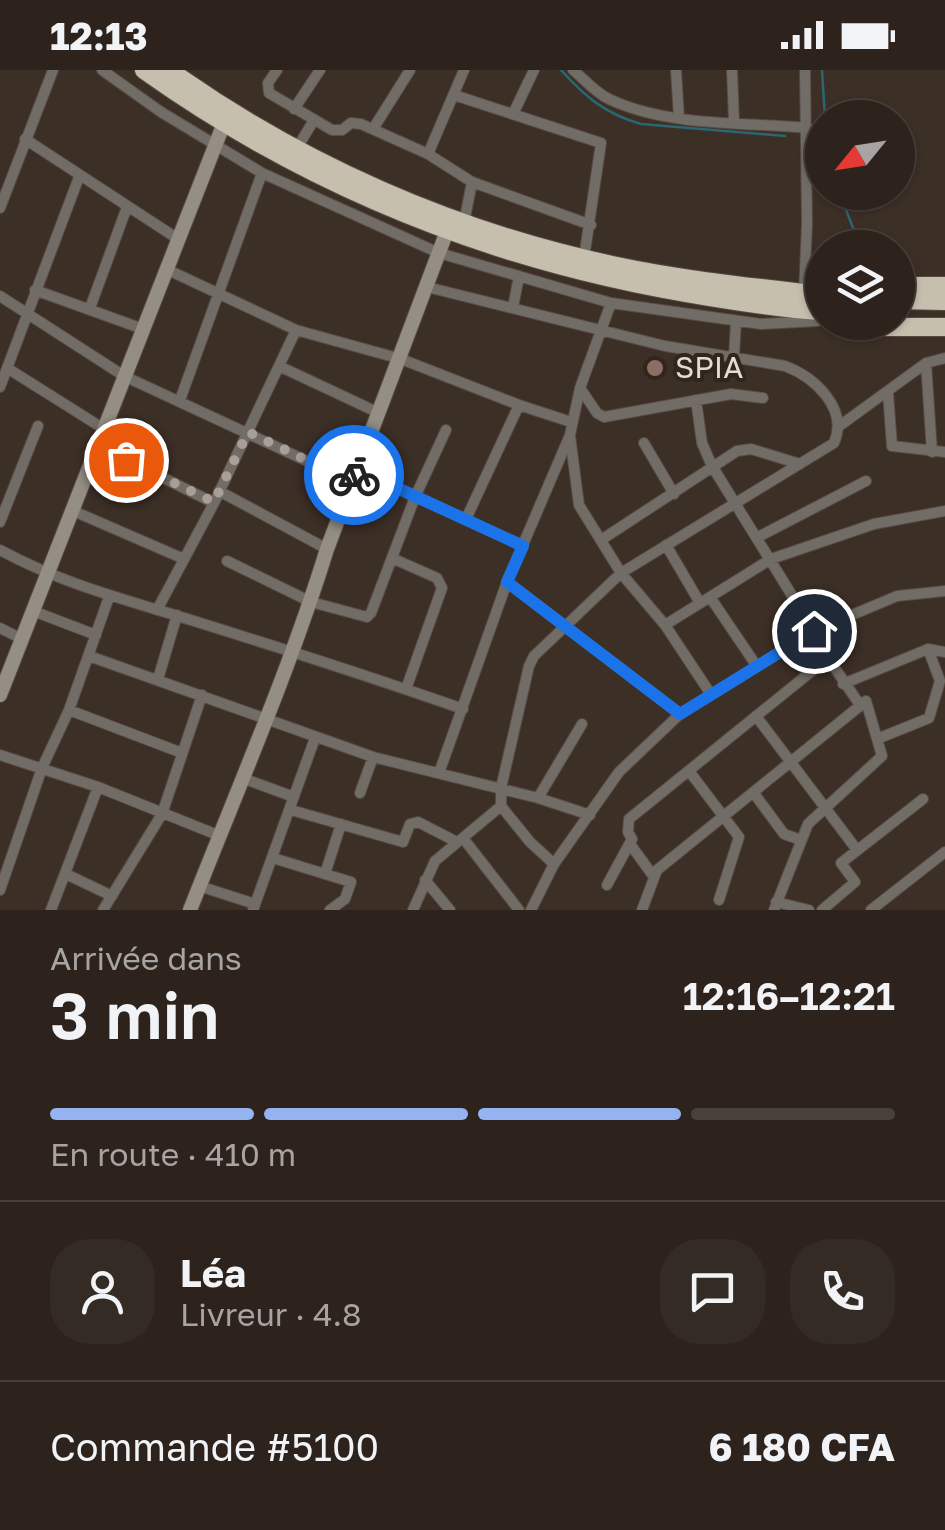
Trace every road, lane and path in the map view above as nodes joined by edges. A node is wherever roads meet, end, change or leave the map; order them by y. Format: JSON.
{"nodes":[{"id":1,"x":53,"y":70,"type":"edge"},
{"id":2,"x":102,"y":70,"type":"edge"},
{"id":3,"x":144,"y":70,"type":"edge"},
{"id":4,"x":169,"y":70,"type":"edge"},
{"id":5,"x":277,"y":70,"type":"edge"},
{"id":6,"x":320,"y":70,"type":"edge"},
{"id":7,"x":410,"y":70,"type":"edge"},
{"id":8,"x":464,"y":70,"type":"edge"},
{"id":9,"x":534,"y":70,"type":"edge"},
{"id":10,"x":572,"y":70,"type":"edge"},
{"id":11,"x":676,"y":70,"type":"edge"},
{"id":12,"x":732,"y":70,"type":"edge"},
{"id":13,"x":806,"y":70,"type":"edge"},
{"id":14,"x":454,"y":95,"type":"junction"},
{"id":15,"x":807,"y":100,"type":"edge"},
{"id":16,"x":294,"y":109,"type":"junction"},
{"id":17,"x":514,"y":114,"type":"junction"},
{"id":18,"x":679,"y":118,"type":"junction"},
{"id":19,"x":314,"y":120,"type":"junction"},
{"id":20,"x":734,"y":122,"type":"junction"},
{"id":21,"x":224,"y":123,"type":"junction"},
{"id":22,"x":805,"y":128,"type":"edge"},
{"id":23,"x":372,"y":129,"type":"junction"},
{"id":24,"x":26,"y":139,"type":"junction"},
{"id":25,"x":215,"y":144,"type":"junction"},
{"id":26,"x":297,"y":148,"type":"junction"},
{"id":27,"x":428,"y":154,"type":"junction"},
{"id":28,"x":262,"y":173,"type":"junction"},
{"id":29,"x":79,"y":178,"type":"junction"},
{"id":30,"x":472,"y":182,"type":"junction"},
{"id":31,"x":127,"y":207,"type":"junction"},
{"id":32,"x":0,"y":208,"type":"edge"},
{"id":33,"x":591,"y":224,"type":"junction"},
{"id":34,"x":456,"y":227,"type":"junction"},
{"id":35,"x":178,"y":240,"type":"junction"},
{"id":36,"x":439,"y":253,"type":"junction"},
{"id":37,"x":584,"y":258,"type":"junction"},
{"id":38,"x":166,"y":269,"type":"junction"},
{"id":39,"x":519,"y":276,"type":"junction"},
{"id":40,"x":915,"y":286,"type":"edge"},
{"id":41,"x":945,"y":286,"type":"edge"},
{"id":42,"x":427,"y":287,"type":"junction"},
{"id":43,"x":35,"y":290,"type":"junction"},
{"id":44,"x":220,"y":294,"type":"junction"},
{"id":45,"x":0,"y":296,"type":"edge"},
{"id":46,"x":945,"y":300,"type":"edge"},
{"id":47,"x":610,"y":303,"type":"junction"},
{"id":48,"x":805,"y":303,"type":"edge"},
{"id":49,"x":915,"y":306,"type":"edge"},
{"id":50,"x":514,"y":307,"type":"junction"},
{"id":51,"x":805,"y":307,"type":"edge"},
{"id":52,"x":90,"y":308,"type":"junction"},
{"id":53,"x":925,"y":309,"type":"junction"},
{"id":54,"x":915,"y":311,"type":"edge"},
{"id":55,"x":805,"y":313,"type":"edge"},
{"id":56,"x":27,"y":315,"type":"junction"},
{"id":57,"x":945,"y":316,"type":"edge"},
{"id":58,"x":736,"y":321,"type":"junction"},
{"id":59,"x":915,"y":327,"type":"edge"},
{"id":60,"x":945,"y":327,"type":"edge"},
{"id":61,"x":144,"y":328,"type":"junction"},
{"id":62,"x":296,"y":330,"type":"junction"},
{"id":63,"x":602,"y":330,"type":"junction"},
{"id":64,"x":734,"y":357,"type":"junction"},
{"id":65,"x":945,"y":358,"type":"edge"},
{"id":66,"x":401,"y":359,"type":"junction"},
{"id":67,"x":926,"y":363,"type":"junction"},
{"id":68,"x":281,"y":367,"type":"junction"},
{"id":69,"x":7,"y":368,"type":"junction"},
{"id":70,"x":124,"y":376,"type":"junction"},
{"id":71,"x":0,"y":387,"type":"edge"},
{"id":72,"x":580,"y":388,"type":"junction"},
{"id":73,"x":888,"y":392,"type":"junction"},
{"id":74,"x":763,"y":398,"type":"dead end"},
{"id":75,"x":180,"y":400,"type":"junction"},
{"id":76,"x":696,"y":400,"type":"junction"},
{"id":77,"x":519,"y":406,"type":"junction"},
{"id":78,"x":379,"y":413,"type":"junction"},
{"id":79,"x":571,"y":422,"type":"junction"},
{"id":80,"x":38,"y":426,"type":"dead end"},
{"id":81,"x":838,"y":427,"type":"junction"},
{"id":82,"x":104,"y":428,"type":"junction"},
{"id":83,"x":446,"y":430,"type":"dead end"},
{"id":84,"x":248,"y":432,"type":"junction"},
{"id":85,"x":570,"y":435,"type":"junction"},
{"id":86,"x":644,"y":444,"type":"dead end"},
{"id":87,"x":96,"y":445,"type":"junction"},
{"id":88,"x":932,"y":452,"type":"junction"},
{"id":89,"x":945,"y":452,"type":"edge"},
{"id":90,"x":800,"y":464,"type":"junction"},
{"id":91,"x":712,"y":466,"type":"junction"},
{"id":92,"x":354,"y":476,"type":"junction"},
{"id":93,"x":866,"y":481,"type":"dead end"},
{"id":94,"x":674,"y":494,"type":"junction"},
{"id":95,"x":217,"y":497,"type":"junction"},
{"id":96,"x":415,"y":497,"type":"junction"},
{"id":97,"x":736,"y":503,"type":"junction"},
{"id":98,"x":71,"y":510,"type":"junction"},
{"id":99,"x":945,"y":510,"type":"edge"},
{"id":100,"x":466,"y":518,"type":"junction"},
{"id":101,"x":0,"y":522,"type":"edge"},
{"id":102,"x":758,"y":537,"type":"junction"},
{"id":103,"x":600,"y":540,"type":"junction"},
{"id":104,"x":666,"y":545,"type":"junction"},
{"id":105,"x":523,"y":546,"type":"junction"},
{"id":106,"x":327,"y":549,"type":"junction"},
{"id":107,"x":0,"y":550,"type":"edge"},
{"id":108,"x":184,"y":559,"type":"junction"},
{"id":109,"x":394,"y":559,"type":"junction"},
{"id":110,"x":771,"y":559,"type":"junction"},
{"id":111,"x":228,"y":561,"type":"dead end"},
{"id":112,"x":620,"y":573,"type":"junction"},
{"id":113,"x":46,"y":575,"type":"junction"},
{"id":114,"x":507,"y":582,"type":"junction"},
{"id":115,"x":945,"y":592,"type":"edge"},
{"id":116,"x":109,"y":597,"type":"junction"},
{"id":117,"x":705,"y":600,"type":"junction"},
{"id":118,"x":311,"y":602,"type":"junction"},
{"id":119,"x":157,"y":610,"type":"junction"},
{"id":120,"x":33,"y":611,"type":"junction"},
{"id":121,"x":177,"y":616,"type":"junction"},
{"id":122,"x":665,"y":625,"type":"junction"},
{"id":123,"x":566,"y":626,"type":"junction"},
{"id":124,"x":0,"y":628,"type":"edge"},
{"id":125,"x":814,"y":631,"type":"junction"},
{"id":126,"x":96,"y":636,"type":"junction"},
{"id":127,"x":22,"y":639,"type":"junction"},
{"id":128,"x":928,"y":649,"type":"junction"},
{"id":129,"x":292,"y":652,"type":"junction"},
{"id":130,"x":945,"y":652,"type":"edge"},
{"id":131,"x":89,"y":656,"type":"junction"},
{"id":132,"x":756,"y":665,"type":"junction"},
{"id":133,"x":158,"y":680,"type":"junction"},
{"id":134,"x":843,"y":684,"type":"junction"},
{"id":135,"x":406,"y":689,"type":"junction"},
{"id":136,"x":710,"y":693,"type":"junction"},
{"id":137,"x":0,"y":696,"type":"edge"},
{"id":138,"x":202,"y":696,"type":"junction"},
{"id":139,"x":860,"y":705,"type":"junction"},
{"id":140,"x":463,"y":709,"type":"junction"},
{"id":141,"x":68,"y":710,"type":"junction"},
{"id":142,"x":680,"y":714,"type":"junction"},
{"id":143,"x":756,"y":716,"type":"junction"},
{"id":144,"x":267,"y":719,"type":"junction"},
{"id":145,"x":582,"y":724,"type":"dead end"},
{"id":146,"x":315,"y":738,"type":"junction"},
{"id":147,"x":877,"y":739,"type":"junction"},
{"id":148,"x":182,"y":753,"type":"junction"},
{"id":149,"x":0,"y":755,"type":"edge"},
{"id":150,"x":373,"y":757,"type":"junction"},
{"id":151,"x":789,"y":763,"type":"junction"},
{"id":152,"x":42,"y":768,"type":"junction"},
{"id":153,"x":689,"y":771,"type":"junction"},
{"id":154,"x":439,"y":773,"type":"junction"},
{"id":155,"x":245,"y":779,"type":"junction"},
{"id":156,"x":98,"y":788,"type":"junction"},
{"id":157,"x":501,"y":788,"type":"junction"},
{"id":158,"x":753,"y":792,"type":"junction"},
{"id":159,"x":360,"y":793,"type":"dead end"},
{"id":160,"x":294,"y":797,"type":"junction"},
{"id":161,"x":538,"y":798,"type":"junction"},
{"id":162,"x":923,"y":799,"type":"dead end"},
{"id":163,"x":500,"y":806,"type":"junction"},
{"id":164,"x":826,"y":806,"type":"junction"},
{"id":165,"x":291,"y":810,"type":"junction"},
{"id":166,"x":162,"y":814,"type":"junction"},
{"id":167,"x":590,"y":815,"type":"junction"},
{"id":168,"x":725,"y":815,"type":"junction"},
{"id":169,"x":341,"y":824,"type":"junction"},
{"id":170,"x":220,"y":836,"type":"junction"},
{"id":171,"x":460,"y":840,"type":"junction"},
{"id":172,"x":801,"y":840,"type":"junction"},
{"id":173,"x":630,"y":844,"type":"junction"},
{"id":174,"x":857,"y":850,"type":"junction"},
{"id":175,"x":945,"y":852,"type":"edge"},
{"id":176,"x":273,"y":858,"type":"junction"},
{"id":177,"x":554,"y":864,"type":"junction"},
{"id":178,"x":66,"y":874,"type":"junction"},
{"id":179,"x":325,"y":874,"type":"junction"},
{"id":180,"x":654,"y":877,"type":"junction"},
{"id":181,"x":425,"y":880,"type":"junction"},
{"id":182,"x":606,"y":885,"type":"dead end"},
{"id":183,"x":200,"y":886,"type":"junction"},
{"id":184,"x":0,"y":890,"type":"edge"},
{"id":185,"x":112,"y":896,"type":"junction"},
{"id":186,"x":719,"y":900,"type":"dead end"},
{"id":187,"x":53,"y":906,"type":"edge"},
{"id":188,"x":775,"y":906,"type":"edge"},
{"id":189,"x":254,"y":907,"type":"edge"},
{"id":190,"x":66,"y":910,"type":"edge"},
{"id":191,"x":104,"y":910,"type":"edge"},
{"id":192,"x":190,"y":910,"type":"edge"},
{"id":193,"x":330,"y":910,"type":"edge"},
{"id":194,"x":413,"y":910,"type":"edge"},
{"id":195,"x":450,"y":910,"type":"edge"},
{"id":196,"x":519,"y":910,"type":"edge"},
{"id":197,"x":531,"y":910,"type":"edge"},
{"id":198,"x":642,"y":910,"type":"edge"},
{"id":199,"x":809,"y":910,"type":"edge"},
{"id":200,"x":822,"y":910,"type":"edge"},
{"id":201,"x":872,"y":910,"type":"edge"}],
"edges":[{"from":1,"to":24,"type":"street"},
{"from":2,"to":25,"type":"street"},
{"from":3,"to":21,"type":"highway"},
{"from":4,"to":26,"type":"highway"},
{"from":5,"to":16,"type":"street"},
{"from":6,"to":16,"type":"street"},
{"from":7,"to":23,"type":"street"},
{"from":8,"to":14,"type":"street"},
{"from":9,"to":17,"type":"street"},
{"from":10,"to":18,"type":"street"},
{"from":11,"to":18,"type":"street"},
{"from":12,"to":20,"type":"street"},
{"from":13,"to":15,"type":"street"},
{"from":14,"to":17,"type":"street"},
{"from":14,"to":27,"type":"street"},
{"from":16,"to":19,"type":"street"},
{"from":17,"to":33,"type":"street"},
{"from":18,"to":20,"type":"street"},
{"from":19,"to":23,"type":"street"},
{"from":19,"to":26,"type":"street"},
{"from":20,"to":22,"type":"street"},
{"from":21,"to":25,"type":"street"},
{"from":21,"to":34,"type":"highway"},
{"from":23,"to":27,"type":"street"},
{"from":24,"to":29,"type":"street"},
{"from":24,"to":32,"type":"street"},
{"from":25,"to":28,"type":"street"},
{"from":25,"to":35,"type":"street"},
{"from":26,"to":34,"type":"highway"},
{"from":27,"to":30,"type":"street"},
{"from":28,"to":36,"type":"street"},
{"from":28,"to":44,"type":"street"},
{"from":29,"to":31,"type":"street"},
{"from":29,"to":43,"type":"street"},
{"from":30,"to":33,"type":"street"},
{"from":30,"to":34,"type":"street"},
{"from":31,"to":35,"type":"street"},
{"from":31,"to":52,"type":"street"},
{"from":33,"to":37,"type":"street"},
{"from":34,"to":36,"type":"street"},
{"from":34,"to":37,"type":"highway"},
{"from":34,"to":51,"type":"highway"},
{"from":35,"to":38,"type":"street"},
{"from":36,"to":39,"type":"street"},
{"from":36,"to":42,"type":"street"},
{"from":37,"to":48,"type":"highway"},
{"from":38,"to":44,"type":"street"},
{"from":38,"to":61,"type":"street"},
{"from":39,"to":47,"type":"street"},
{"from":39,"to":50,"type":"street"},
{"from":40,"to":41,"type":"highway"},
{"from":42,"to":50,"type":"street"},
{"from":42,"to":66,"type":"street"},
{"from":43,"to":52,"type":"street"},
{"from":43,"to":56,"type":"street"},
{"from":44,"to":62,"type":"street"},
{"from":44,"to":75,"type":"street"},
{"from":45,"to":56,"type":"street"},
{"from":46,"to":53,"type":"highway"},
{"from":47,"to":58,"type":"street"},
{"from":47,"to":63,"type":"street"},
{"from":49,"to":53,"type":"highway"},
{"from":50,"to":63,"type":"street"},
{"from":52,"to":61,"type":"street"},
{"from":53,"to":54,"type":"highway"},
{"from":53,"to":57,"type":"highway"},
{"from":55,"to":58,"type":"street"},
{"from":56,"to":69,"type":"street"},
{"from":56,"to":70,"type":"street"},
{"from":58,"to":64,"type":"street"},
{"from":59,"to":60,"type":"highway"},
{"from":61,"to":70,"type":"street"},
{"from":62,"to":66,"type":"street"},
{"from":62,"to":68,"type":"street"},
{"from":63,"to":64,"type":"street"},
{"from":63,"to":72,"type":"street"},
{"from":64,"to":81,"type":"street"},
{"from":65,"to":67,"type":"street"},
{"from":66,"to":77,"type":"street"},
{"from":66,"to":78,"type":"street"},
{"from":67,"to":73,"type":"street"},
{"from":67,"to":88,"type":"street"},
{"from":68,"to":78,"type":"street"},
{"from":68,"to":84,"type":"street"},
{"from":69,"to":71,"type":"street"},
{"from":69,"to":82,"type":"street"},
{"from":70,"to":75,"type":"street"},
{"from":70,"to":82,"type":"street"},
{"from":72,"to":76,"type":"street"},
{"from":72,"to":79,"type":"street"},
{"from":73,"to":81,"type":"street"},
{"from":73,"to":88,"type":"street"},
{"from":74,"to":76,"type":"street"},
{"from":75,"to":84,"type":"street"},
{"from":76,"to":91,"type":"street"},
{"from":77,"to":79,"type":"street"},
{"from":77,"to":100,"type":"street"},
{"from":78,"to":92,"type":"street"},
{"from":79,"to":85,"type":"street"},
{"from":80,"to":101,"type":"street"},
{"from":81,"to":90,"type":"street"},
{"from":82,"to":87,"type":"street"},
{"from":83,"to":96,"type":"street"},
{"from":84,"to":92,"type":"street"},
{"from":84,"to":95,"type":"street"},
{"from":85,"to":103,"type":"street"},
{"from":85,"to":105,"type":"street"},
{"from":86,"to":94,"type":"street"},
{"from":87,"to":95,"type":"street"},
{"from":87,"to":98,"type":"street"},
{"from":88,"to":89,"type":"street"},
{"from":90,"to":91,"type":"street"},
{"from":90,"to":97,"type":"street"},
{"from":91,"to":94,"type":"street"},
{"from":91,"to":97,"type":"street"},
{"from":92,"to":96,"type":"street"},
{"from":92,"to":106,"type":"street"},
{"from":93,"to":102,"type":"street"},
{"from":94,"to":103,"type":"street"},
{"from":95,"to":106,"type":"street"},
{"from":95,"to":108,"type":"street"},
{"from":96,"to":100,"type":"street"},
{"from":96,"to":109,"type":"street"},
{"from":97,"to":102,"type":"street"},
{"from":97,"to":104,"type":"street"},
{"from":98,"to":108,"type":"street"},
{"from":98,"to":113,"type":"street"},
{"from":99,"to":110,"type":"street"},
{"from":100,"to":105,"type":"street"},
{"from":102,"to":110,"type":"street"},
{"from":103,"to":112,"type":"street"},
{"from":104,"to":112,"type":"street"},
{"from":104,"to":117,"type":"street"},
{"from":105,"to":114,"type":"street"},
{"from":106,"to":118,"type":"street"},
{"from":107,"to":113,"type":"street"},
{"from":108,"to":119,"type":"street"},
{"from":109,"to":118,"type":"street"},
{"from":109,"to":135,"type":"street"},
{"from":110,"to":117,"type":"street"},
{"from":110,"to":125,"type":"street"},
{"from":111,"to":118,"type":"street"},
{"from":112,"to":122,"type":"street"},
{"from":112,"to":123,"type":"street"},
{"from":113,"to":116,"type":"street"},
{"from":113,"to":120,"type":"street"},
{"from":114,"to":123,"type":"street"},
{"from":114,"to":140,"type":"street"},
{"from":115,"to":125,"type":"street"},
{"from":116,"to":119,"type":"street"},
{"from":116,"to":126,"type":"street"},
{"from":117,"to":122,"type":"street"},
{"from":117,"to":132,"type":"street"},
{"from":118,"to":129,"type":"street"},
{"from":119,"to":121,"type":"street"},
{"from":120,"to":126,"type":"street"},
{"from":120,"to":127,"type":"street"},
{"from":121,"to":129,"type":"street"},
{"from":121,"to":133,"type":"street"},
{"from":122,"to":136,"type":"street"},
{"from":123,"to":142,"type":"street"},
{"from":123,"to":157,"type":"street"},
{"from":124,"to":127,"type":"street"},
{"from":125,"to":132,"type":"street"},
{"from":126,"to":131,"type":"street"},
{"from":127,"to":137,"type":"street"},
{"from":128,"to":130,"type":"street"},
{"from":128,"to":134,"type":"street"},
{"from":128,"to":147,"type":"street"},
{"from":129,"to":135,"type":"street"},
{"from":129,"to":144,"type":"street"},
{"from":131,"to":133,"type":"street"},
{"from":131,"to":141,"type":"street"},
{"from":132,"to":136,"type":"street"},
{"from":133,"to":138,"type":"street"},
{"from":134,"to":139,"type":"street"},
{"from":134,"to":143,"type":"street"},
{"from":135,"to":140,"type":"street"},
{"from":136,"to":142,"type":"street"},
{"from":138,"to":144,"type":"street"},
{"from":138,"to":148,"type":"street"},
{"from":139,"to":147,"type":"street"},
{"from":139,"to":151,"type":"street"},
{"from":140,"to":154,"type":"street"},
{"from":141,"to":148,"type":"street"},
{"from":141,"to":152,"type":"street"},
{"from":142,"to":167,"type":"street"},
{"from":143,"to":151,"type":"street"},
{"from":143,"to":153,"type":"street"},
{"from":144,"to":146,"type":"street"},
{"from":144,"to":155,"type":"street"},
{"from":145,"to":161,"type":"street"},
{"from":146,"to":150,"type":"street"},
{"from":146,"to":160,"type":"street"},
{"from":147,"to":164,"type":"street"},
{"from":148,"to":166,"type":"street"},
{"from":149,"to":152,"type":"street"},
{"from":150,"to":154,"type":"street"},
{"from":150,"to":159,"type":"street"},
{"from":151,"to":158,"type":"street"},
{"from":151,"to":164,"type":"street"},
{"from":152,"to":156,"type":"street"},
{"from":152,"to":184,"type":"street"},
{"from":153,"to":168,"type":"street"},
{"from":153,"to":173,"type":"street"},
{"from":154,"to":157,"type":"street"},
{"from":155,"to":160,"type":"street"},
{"from":155,"to":170,"type":"street"},
{"from":156,"to":166,"type":"street"},
{"from":156,"to":178,"type":"street"},
{"from":157,"to":161,"type":"street"},
{"from":157,"to":163,"type":"street"},
{"from":158,"to":168,"type":"street"},
{"from":158,"to":172,"type":"street"},
{"from":160,"to":165,"type":"street"},
{"from":161,"to":167,"type":"street"},
{"from":162,"to":174,"type":"street"},
{"from":163,"to":171,"type":"street"},
{"from":163,"to":177,"type":"street"},
{"from":164,"to":172,"type":"street"},
{"from":164,"to":174,"type":"street"},
{"from":165,"to":169,"type":"street"},
{"from":165,"to":176,"type":"street"},
{"from":166,"to":170,"type":"street"},
{"from":166,"to":185,"type":"street"},
{"from":167,"to":177,"type":"street"},
{"from":168,"to":180,"type":"street"},
{"from":168,"to":186,"type":"street"},
{"from":169,"to":171,"type":"street"},
{"from":169,"to":179,"type":"street"},
{"from":170,"to":183,"type":"street"},
{"from":171,"to":181,"type":"street"},
{"from":171,"to":196,"type":"street"},
{"from":172,"to":188,"type":"street"},
{"from":173,"to":180,"type":"street"},
{"from":173,"to":182,"type":"street"},
{"from":174,"to":200,"type":"street"},
{"from":175,"to":201,"type":"street"},
{"from":176,"to":179,"type":"street"},
{"from":176,"to":189,"type":"street"},
{"from":177,"to":197,"type":"street"},
{"from":178,"to":185,"type":"street"},
{"from":178,"to":187,"type":"street"},
{"from":179,"to":193,"type":"street"},
{"from":180,"to":198,"type":"street"},
{"from":181,"to":194,"type":"street"},
{"from":181,"to":195,"type":"street"},
{"from":183,"to":189,"type":"street"},
{"from":183,"to":192,"type":"street"},
{"from":185,"to":191,"type":"street"},
{"from":187,"to":190,"type":"street"},
{"from":188,"to":199,"type":"street"}]}
